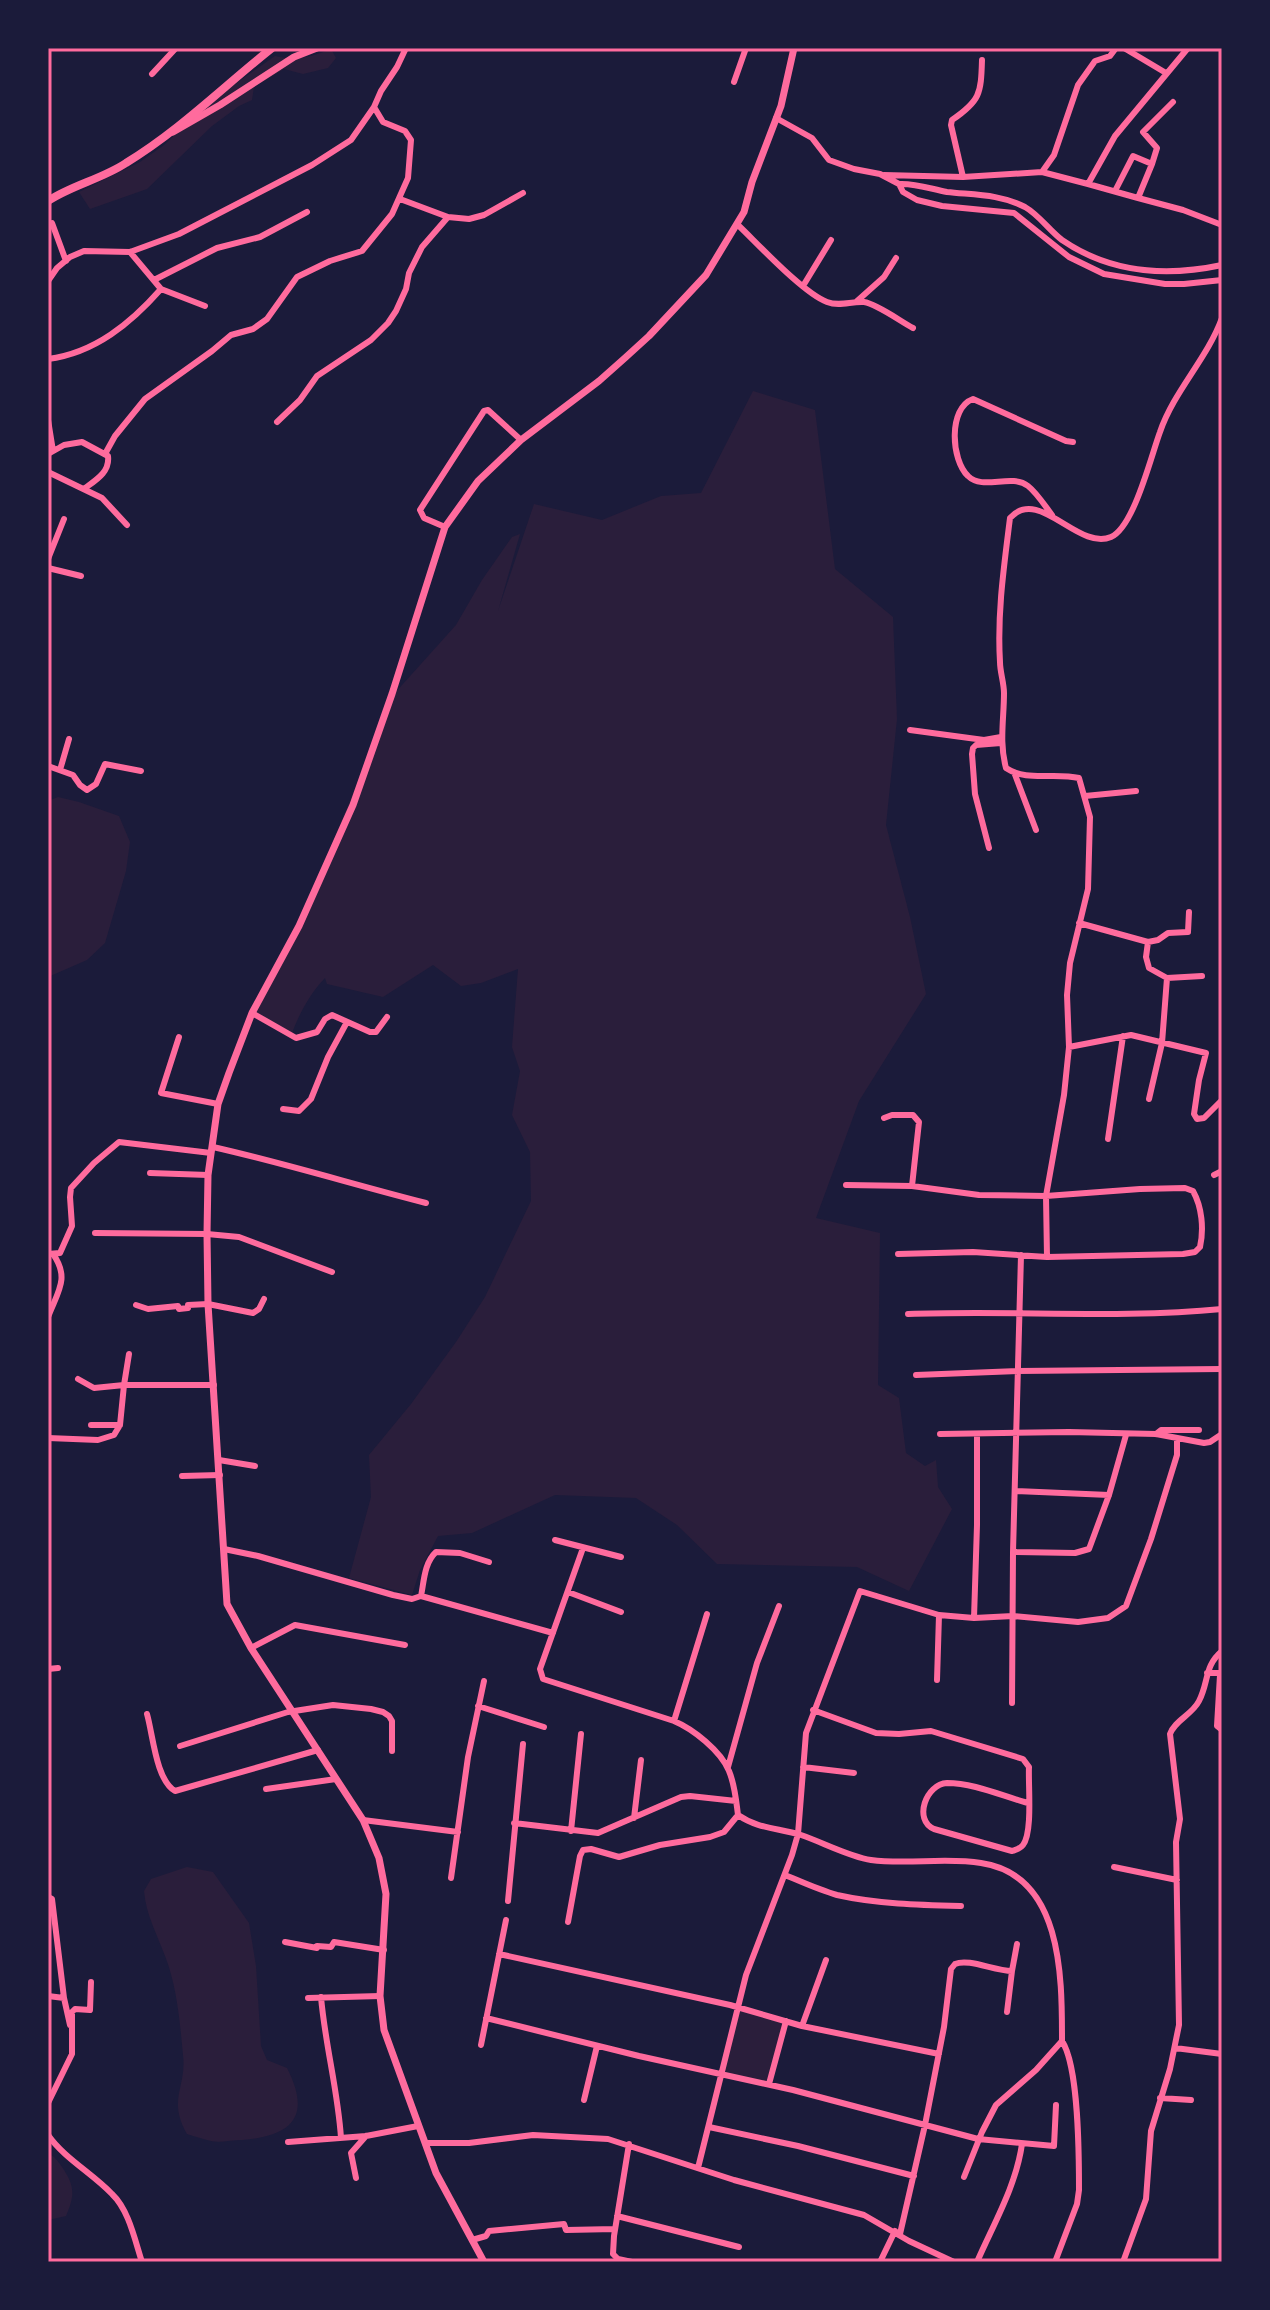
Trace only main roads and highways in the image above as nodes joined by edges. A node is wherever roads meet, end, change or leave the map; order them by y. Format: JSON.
{"nodes":[{"id":1,"x":272,"y":48,"type":"edge"},
{"id":2,"x":48,"y":201,"type":"edge"}],
"edges":[{"from":1,"to":2,"type":"main road"}]}
